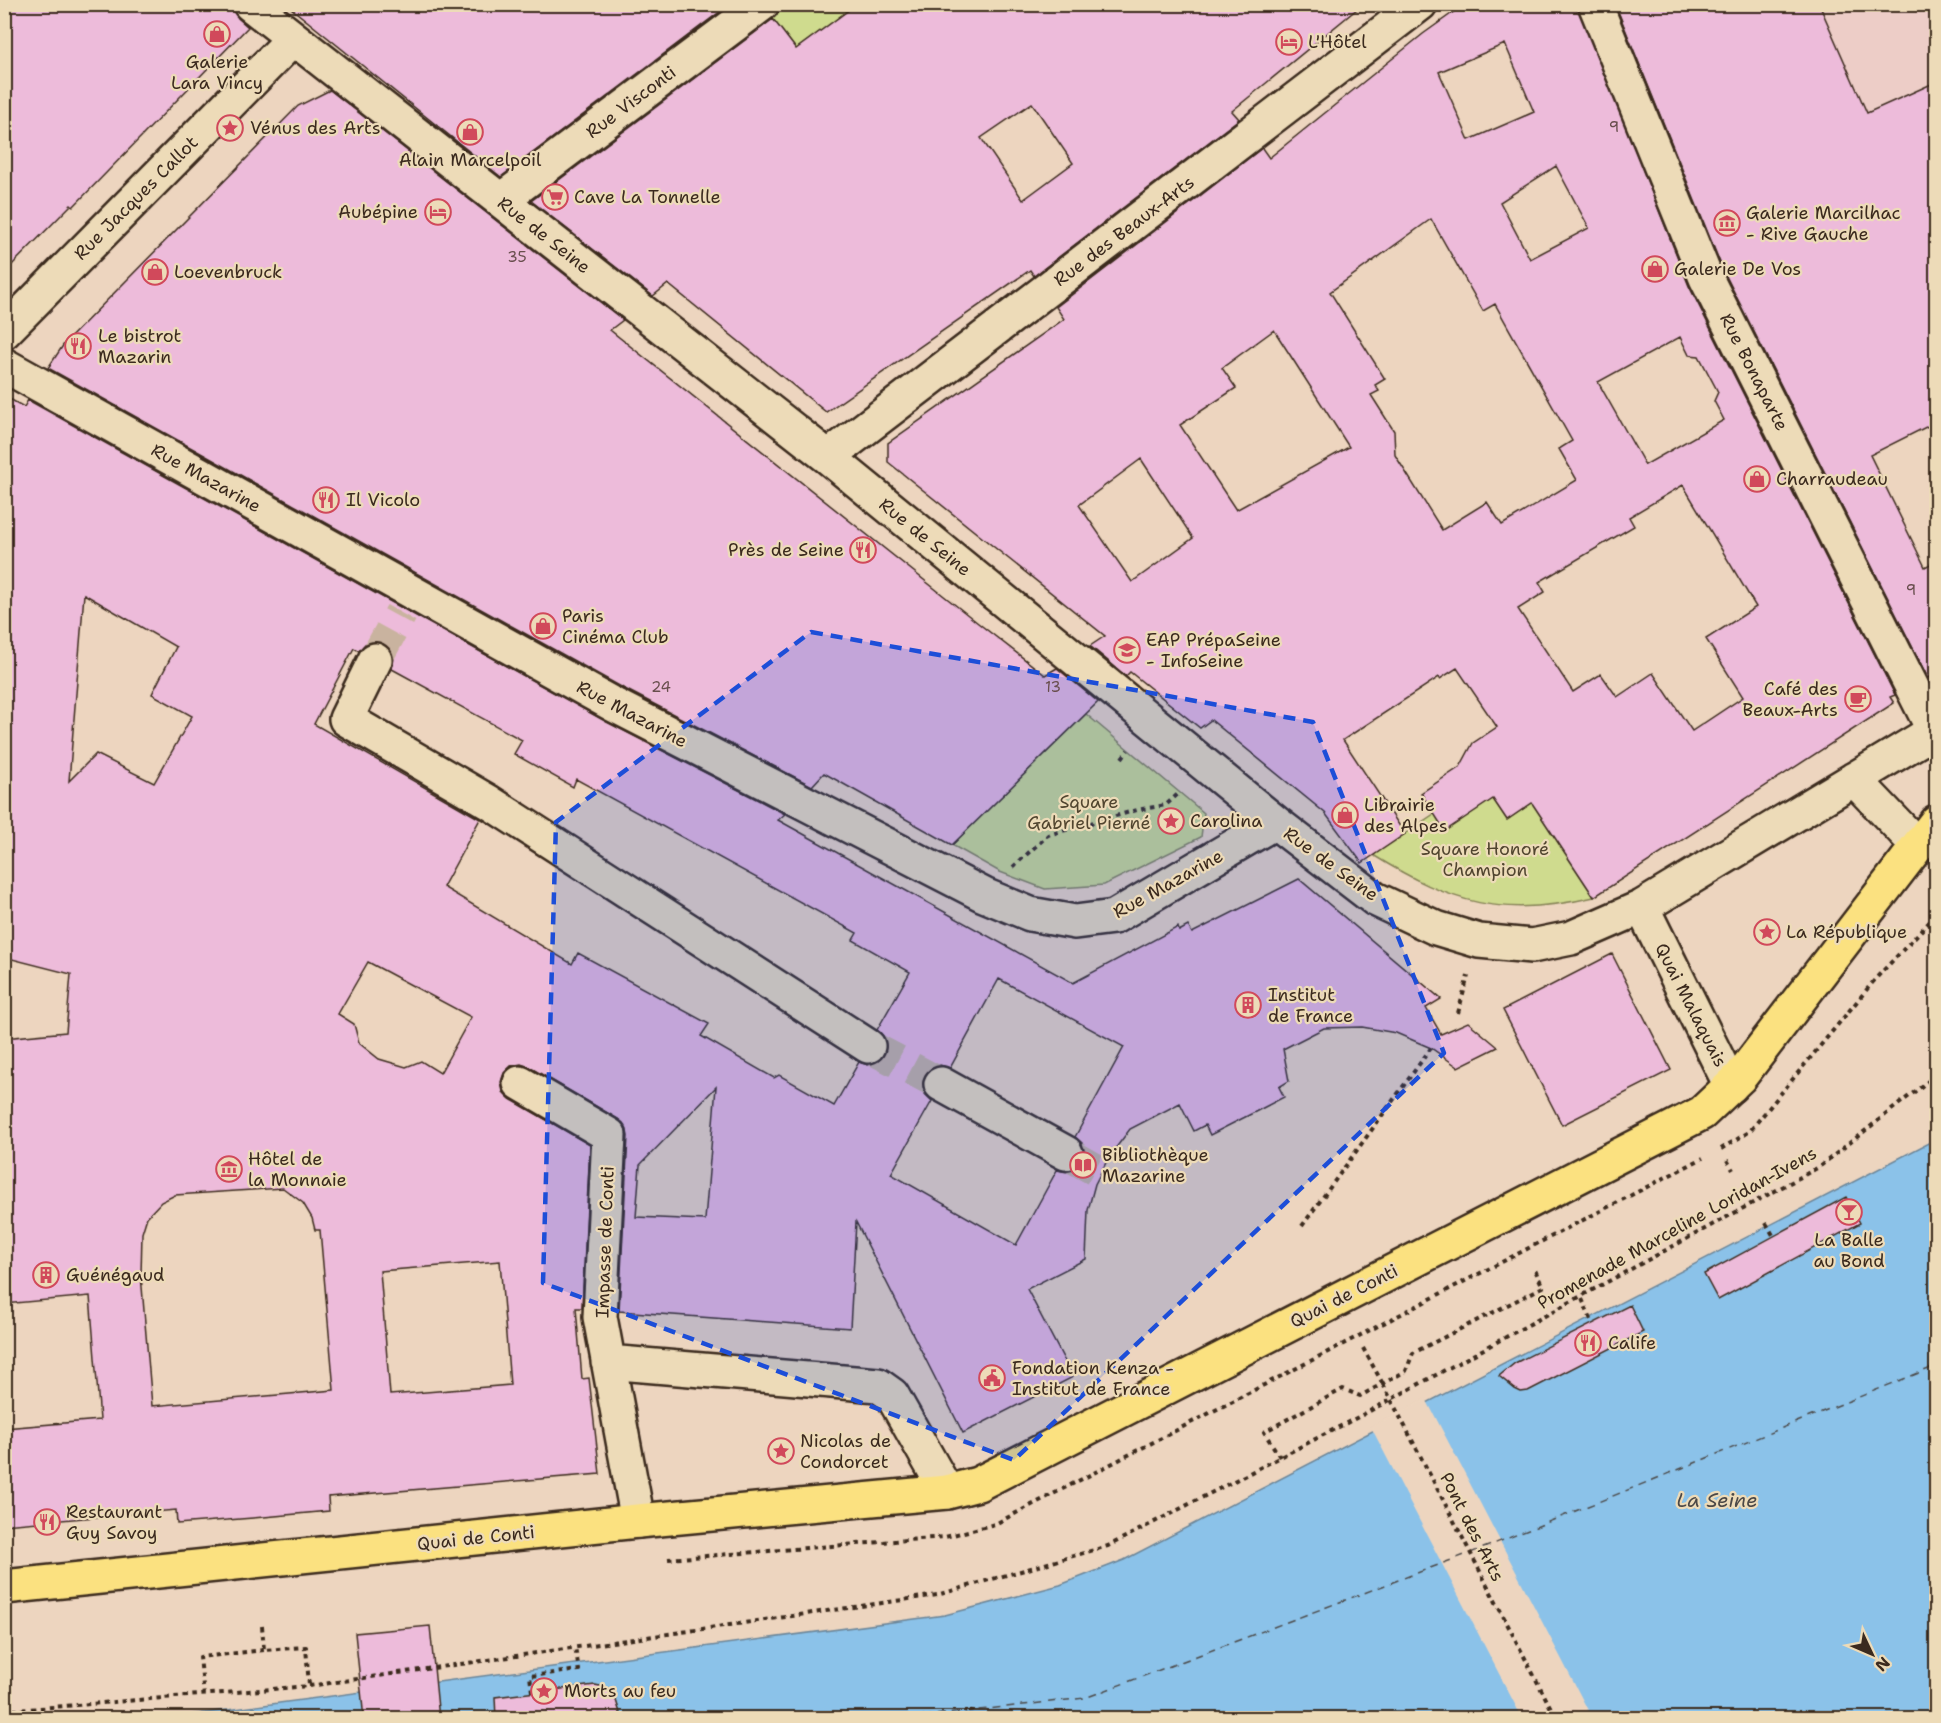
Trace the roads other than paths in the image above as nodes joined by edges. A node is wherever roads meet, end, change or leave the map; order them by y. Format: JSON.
{"nodes":[{"id":1,"x":250,"y":4,"type":"edge"},
{"id":2,"x":762,"y":4,"type":"edge"},
{"id":3,"x":1420,"y":4,"type":"edge"},
{"id":4,"x":1594,"y":4,"type":"edge"},
{"id":5,"x":293,"y":39,"type":"junction"},
{"id":6,"x":501,"y":200,"type":"junction"},
{"id":7,"x":4,"y":332,"type":"edge"},
{"id":8,"x":4,"y":365,"type":"edge"},
{"id":9,"x":828,"y":457,"type":"junction"},
{"id":10,"x":375,"y":660,"type":"tunnel mouth"},
{"id":11,"x":1935,"y":731,"type":"edge"},
{"id":12,"x":1854,"y":779,"type":"junction"},
{"id":13,"x":1275,"y":822,"type":"junction"},
{"id":14,"x":1927,"y":834,"type":"edge"},
{"id":15,"x":1642,"y":907,"type":"junction"},
{"id":16,"x":868,"y":1046,"type":"tunnel mouth"},
{"id":17,"x":519,"y":1083,"type":"dead end"},
{"id":18,"x":941,"y":1084,"type":"tunnel mouth"},
{"id":19,"x":1731,"y":1086,"type":"junction"},
{"id":20,"x":1066,"y":1154,"type":"tunnel mouth"},
{"id":21,"x":608,"y":1362,"type":"junction"},
{"id":22,"x":947,"y":1492,"type":"junction"},
{"id":23,"x":638,"y":1521,"type":"junction"},
{"id":24,"x":4,"y":1587,"type":"edge"}],
"edges":[{"from":1,"to":5,"type":"street","name":"Rue de Seine"},
{"from":2,"to":6,"type":"street","name":"Rue Visconti"},
{"from":3,"to":9,"type":"street","name":"Rue des Beaux-Arts"},
{"from":4,"to":11,"type":"street","name":"Rue Bonaparte"},
{"from":5,"to":6,"type":"street","name":"Rue de Seine"},
{"from":5,"to":7,"type":"street","name":"Rue Jacques Callot"},
{"from":6,"to":9,"type":"street","name":"Rue de Seine"},
{"from":8,"to":13,"type":"street","name":"Rue Mazarine"},
{"from":9,"to":13,"type":"street","name":"Rue de Seine"},
{"from":10,"to":16,"type":"street"},
{"from":11,"to":12,"type":"street"},
{"from":12,"to":14,"type":"street","name":"Quai Malaquais"},
{"from":12,"to":15,"type":"street"},
{"from":13,"to":15,"type":"street","name":"Rue de Seine"},
{"from":14,"to":19,"type":"main road","name":"Quai Malaquais"},
{"from":15,"to":19,"type":"street","name":"Quai Malaquais"},
{"from":17,"to":21,"type":"street","name":"Impasse de Conti"},
{"from":18,"to":20,"type":"street"},
{"from":19,"to":22,"type":"main road","name":"Quai de Conti"},
{"from":21,"to":22,"type":"street"},
{"from":21,"to":23,"type":"street","name":"Impasse de Conti"},
{"from":22,"to":23,"type":"main road","name":"Quai de Conti"},
{"from":23,"to":24,"type":"main road","name":"Quai de Conti"}]}
